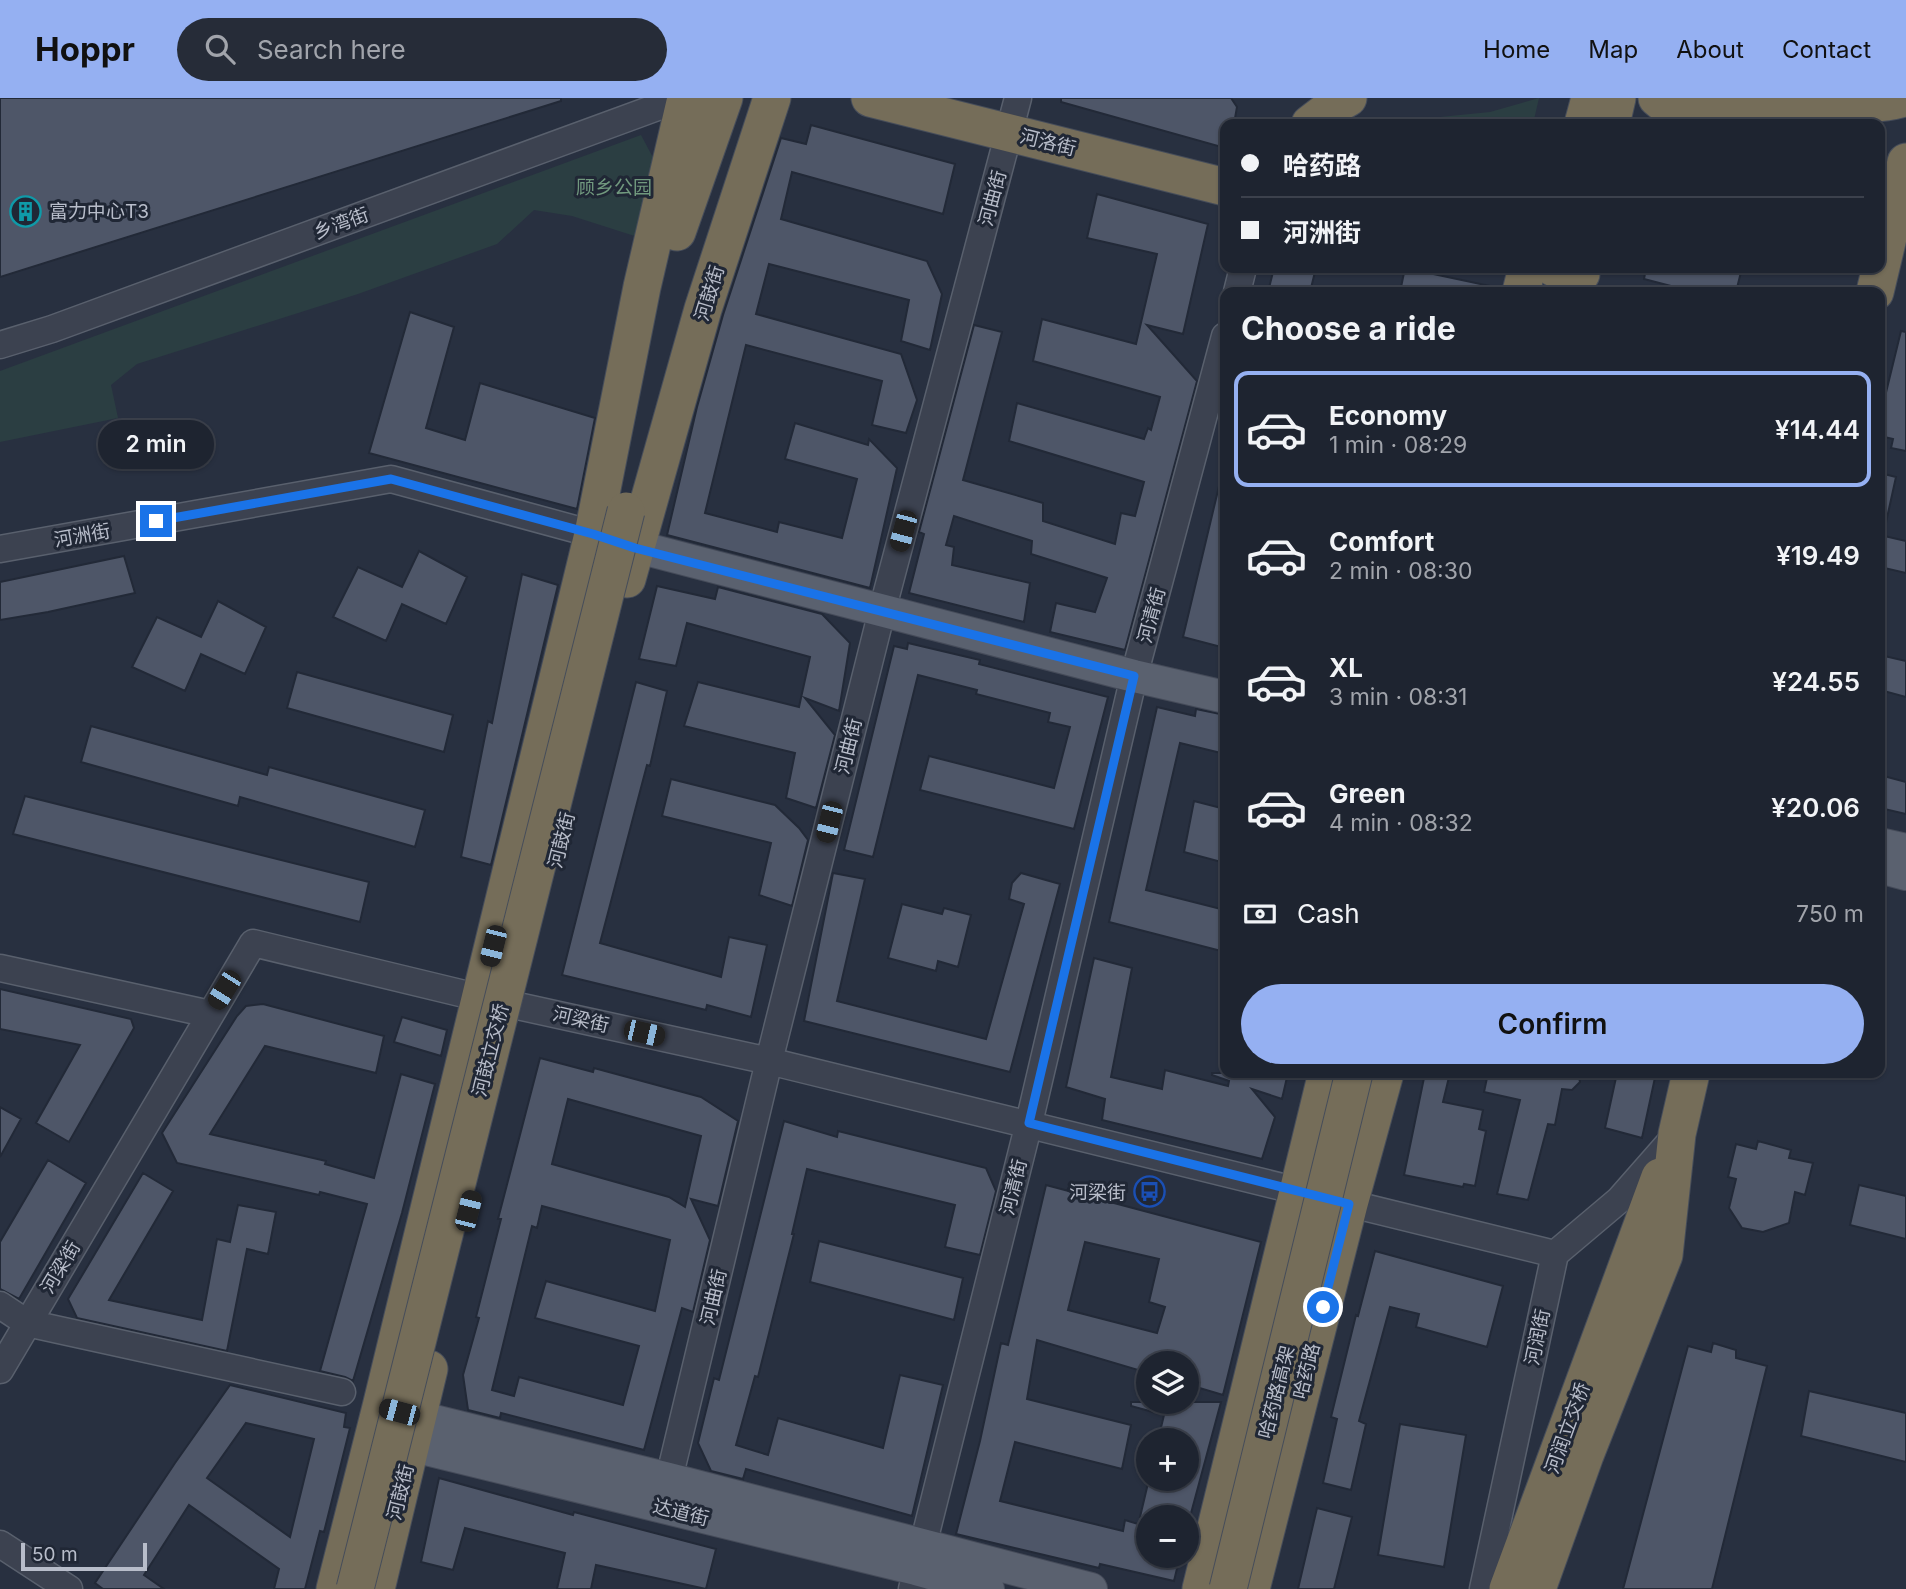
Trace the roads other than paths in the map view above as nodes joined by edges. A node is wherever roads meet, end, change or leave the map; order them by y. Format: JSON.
{"nodes":[{"id":1,"x":684,"y":98,"type":"edge"},
{"id":2,"x":724,"y":98,"type":"edge"},
{"id":3,"x":758,"y":98,"type":"edge"},
{"id":4,"x":772,"y":98,"type":"edge"},
{"id":5,"x":870,"y":98,"type":"edge"},
{"id":6,"x":1348,"y":98,"type":"edge"},
{"id":7,"x":1567,"y":98,"type":"edge"},
{"id":8,"x":1590,"y":98,"type":"edge"},
{"id":9,"x":1616,"y":98,"type":"edge"},
{"id":10,"x":1657,"y":98,"type":"edge"},
{"id":11,"x":1741,"y":98,"type":"edge"},
{"id":12,"x":1901,"y":101,"type":"edge"},
{"id":13,"x":1014,"y":115,"type":"edge"},
{"id":14,"x":1316,"y":119,"type":"edge"},
{"id":15,"x":1561,"y":119,"type":"edge"},
{"id":16,"x":1584,"y":119,"type":"edge"},
{"id":17,"x":1612,"y":119,"type":"edge"},
{"id":18,"x":1734,"y":119,"type":"edge"},
{"id":19,"x":1906,"y":162,"type":"edge"},
{"id":20,"x":1220,"y":185,"type":"edge"},
{"id":21,"x":1885,"y":250,"type":"edge"},
{"id":22,"x":1571,"y":273,"type":"edge"},
{"id":23,"x":1550,"y":287,"type":"edge"},
{"id":24,"x":0,"y":345,"type":"edge"},
{"id":25,"x":1220,"y":355,"type":"edge"},
{"id":26,"x":626,"y":511,"type":"junction"},
{"id":27,"x":593,"y":534,"type":"junction"},
{"id":28,"x":635,"y":548,"type":"junction"},
{"id":29,"x":0,"y":550,"type":"edge"},
{"id":30,"x":882,"y":611,"type":"junction"},
{"id":31,"x":1134,"y":676,"type":"junction"},
{"id":32,"x":1220,"y":696,"type":"edge"},
{"id":33,"x":1885,"y":845,"type":"edge"},
{"id":34,"x":1906,"y":850,"type":"edge"},
{"id":35,"x":1885,"y":868,"type":"edge"},
{"id":36,"x":1906,"y":874,"type":"edge"},
{"id":37,"x":0,"y":968,"type":"edge"},
{"id":38,"x":481,"y":998,"type":"junction"},
{"id":39,"x":519,"y":1005,"type":"junction"},
{"id":40,"x":210,"y":1014,"type":"junction"},
{"id":41,"x":769,"y":1061,"type":"junction"},
{"id":42,"x":1326,"y":1078,"type":"edge"},
{"id":43,"x":1352,"y":1078,"type":"edge"},
{"id":44,"x":1384,"y":1078,"type":"edge"},
{"id":45,"x":1690,"y":1078,"type":"edge"},
{"id":46,"x":1029,"y":1123,"type":"junction"},
{"id":47,"x":1677,"y":1134,"type":"junction"},
{"id":48,"x":1297,"y":1191,"type":"junction"},
{"id":49,"x":1349,"y":1204,"type":"junction"},
{"id":50,"x":1555,"y":1254,"type":"junction"},
{"id":51,"x":0,"y":1305,"type":"edge"},
{"id":52,"x":27,"y":1323,"type":"junction"},
{"id":53,"x":0,"y":1370,"type":"edge"},
{"id":54,"x":342,"y":1392,"type":"dead end"},
{"id":55,"x":377,"y":1421,"type":"junction"},
{"id":56,"x":414,"y":1432,"type":"junction"},
{"id":57,"x":669,"y":1479,"type":"junction"},
{"id":58,"x":0,"y":1544,"type":"edge"},
{"id":59,"x":917,"y":1568,"type":"edge"},
{"id":60,"x":69,"y":1589,"type":"edge"},
{"id":61,"x":335,"y":1589,"type":"edge"},
{"id":62,"x":355,"y":1589,"type":"edge"},
{"id":63,"x":376,"y":1589,"type":"edge"},
{"id":64,"x":988,"y":1589,"type":"edge"},
{"id":65,"x":1091,"y":1589,"type":"edge"},
{"id":66,"x":1201,"y":1589,"type":"edge"},
{"id":67,"x":1228,"y":1589,"type":"edge"},
{"id":68,"x":1251,"y":1589,"type":"edge"},
{"id":69,"x":1483,"y":1589,"type":"edge"},
{"id":70,"x":1508,"y":1589,"type":"edge"},
{"id":71,"x":1537,"y":1589,"type":"edge"}],
"edges":[{"from":1,"to":24,"type":"street","name":"乡湾街"},
{"from":1,"to":27,"type":"highway","name":"河鼓街"},
{"from":2,"to":26,"type":"highway"},
{"from":3,"to":26,"type":"highway"},
{"from":4,"to":28,"type":"highway","name":"河鼓街"},
{"from":5,"to":13,"type":"highway","name":"河洛街"},
{"from":6,"to":14,"type":"highway"},
{"from":7,"to":15,"type":"highway"},
{"from":8,"to":16,"type":"highway"},
{"from":9,"to":17,"type":"highway"},
{"from":10,"to":11,"type":"highway"},
{"from":12,"to":18,"type":"highway"},
{"from":13,"to":20,"type":"highway","name":"河洛街"},
{"from":13,"to":30,"type":"street","name":"河曲街"},
{"from":19,"to":21,"type":"highway"},
{"from":22,"to":23,"type":"highway"},
{"from":25,"to":31,"type":"street","name":"河清街"},
{"from":26,"to":62,"type":"highway","name":"河鼓立交桥","bridge":true},
{"from":27,"to":28,"type":"main road","name":"河洲街"},
{"from":27,"to":29,"type":"street","name":"河洲街"},
{"from":27,"to":38,"type":"highway","name":"河鼓街"},
{"from":28,"to":30,"type":"main road","name":"河洲街"},
{"from":28,"to":39,"type":"highway","name":"河鼓街"},
{"from":30,"to":31,"type":"main road","name":"河洲街"},
{"from":30,"to":41,"type":"street","name":"河曲街"},
{"from":31,"to":32,"type":"main road","name":"河洲街"},
{"from":31,"to":46,"type":"street","name":"河清街"},
{"from":33,"to":34,"type":"main road"},
{"from":35,"to":36,"type":"main road"},
{"from":37,"to":40,"type":"street"},
{"from":38,"to":39,"type":"street","name":"河梁街"},
{"from":38,"to":40,"type":"street","name":"河梁街"},
{"from":38,"to":55,"type":"highway","name":"河鼓街"},
{"from":39,"to":41,"type":"street","name":"河梁街"},
{"from":39,"to":56,"type":"highway","name":"河鼓街"},
{"from":40,"to":52,"type":"street","name":"河梁街"},
{"from":41,"to":46,"type":"street","name":"河梁街"},
{"from":41,"to":57,"type":"street","name":"河曲街"},
{"from":42,"to":48,"type":"highway"},
{"from":43,"to":67,"type":"highway","name":"哈药路高架","bridge":true},
{"from":44,"to":49,"type":"highway","name":"哈药路"},
{"from":45,"to":47,"type":"highway"},
{"from":46,"to":48,"type":"street","name":"河梁街"},
{"from":46,"to":59,"type":"street","name":"河清街"},
{"from":47,"to":50,"type":"street"},
{"from":47,"to":70,"type":"highway","name":"河润立交桥"},
{"from":47,"to":71,"type":"highway"},
{"from":48,"to":49,"type":"street","name":"河梁街"},
{"from":48,"to":66,"type":"highway"},
{"from":49,"to":50,"type":"street","name":"河梁街"},
{"from":49,"to":68,"type":"highway","name":"哈药路"},
{"from":50,"to":69,"type":"street","name":"河润街"},
{"from":51,"to":52,"type":"street"},
{"from":52,"to":53,"type":"street","name":"河梁街"},
{"from":52,"to":54,"type":"street"},
{"from":55,"to":56,"type":"main road"},
{"from":55,"to":61,"type":"highway","name":"河鼓街"},
{"from":56,"to":57,"type":"main road"},
{"from":56,"to":59,"type":"main road","name":"达道街"},
{"from":56,"to":63,"type":"highway","name":"河鼓街"},
{"from":57,"to":59,"type":"main road"},
{"from":58,"to":60,"type":"street"},
{"from":59,"to":64,"type":"main road","name":"达道街"},
{"from":59,"to":65,"type":"main road"}]}
